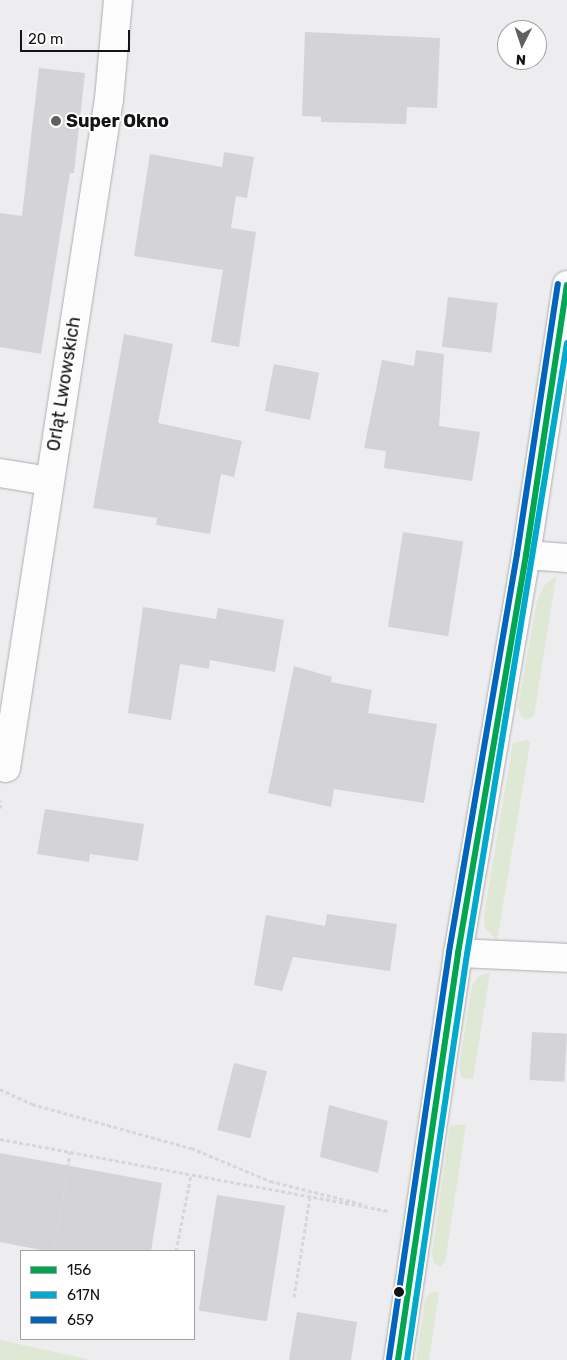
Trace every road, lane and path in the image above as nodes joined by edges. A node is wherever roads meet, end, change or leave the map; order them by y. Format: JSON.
{"nodes":[{"id":1,"x":118,"y":0,"type":"edge"},
{"id":2,"x":567,"y":285,"type":"edge"},
{"id":3,"x":0,"y":473,"type":"edge"},
{"id":4,"x":49,"y":481,"type":"junction"},
{"id":5,"x":526,"y":555,"type":"junction"},
{"id":6,"x":567,"y":558,"type":"edge"},
{"id":7,"x":6,"y":768,"type":"dead end"},
{"id":8,"x":458,"y":953,"type":"junction"},
{"id":9,"x":567,"y":958,"type":"edge"},
{"id":10,"x":0,"y":1089,"type":"edge"},
{"id":11,"x":0,"y":1139,"type":"edge"},
{"id":12,"x":70,"y":1152,"type":"junction"},
{"id":13,"x":191,"y":1175,"type":"junction"},
{"id":14,"x":310,"y":1196,"type":"junction"},
{"id":15,"x":54,"y":1250,"type":"edge"},
{"id":16,"x":176,"y":1250,"type":"edge"},
{"id":17,"x":294,"y":1297,"type":"dead end"},
{"id":18,"x":398,"y":1360,"type":"edge"}],
"edges":[{"from":1,"to":4,"type":"street","name":"Orląt Lwowskich"},
{"from":2,"to":5,"type":"street"},
{"from":3,"to":4,"type":"street"},
{"from":4,"to":7,"type":"street","name":"Orląt Lwowskich"},
{"from":5,"to":6,"type":"street"},
{"from":5,"to":8,"type":"street"},
{"from":8,"to":9,"type":"street"},
{"from":8,"to":18,"type":"street"},
{"from":10,"to":14,"type":"path"},
{"from":11,"to":12,"type":"path"},
{"from":12,"to":13,"type":"path"},
{"from":12,"to":15,"type":"path"},
{"from":13,"to":14,"type":"path"},
{"from":13,"to":16,"type":"path"},
{"from":14,"to":17,"type":"path"}]}
